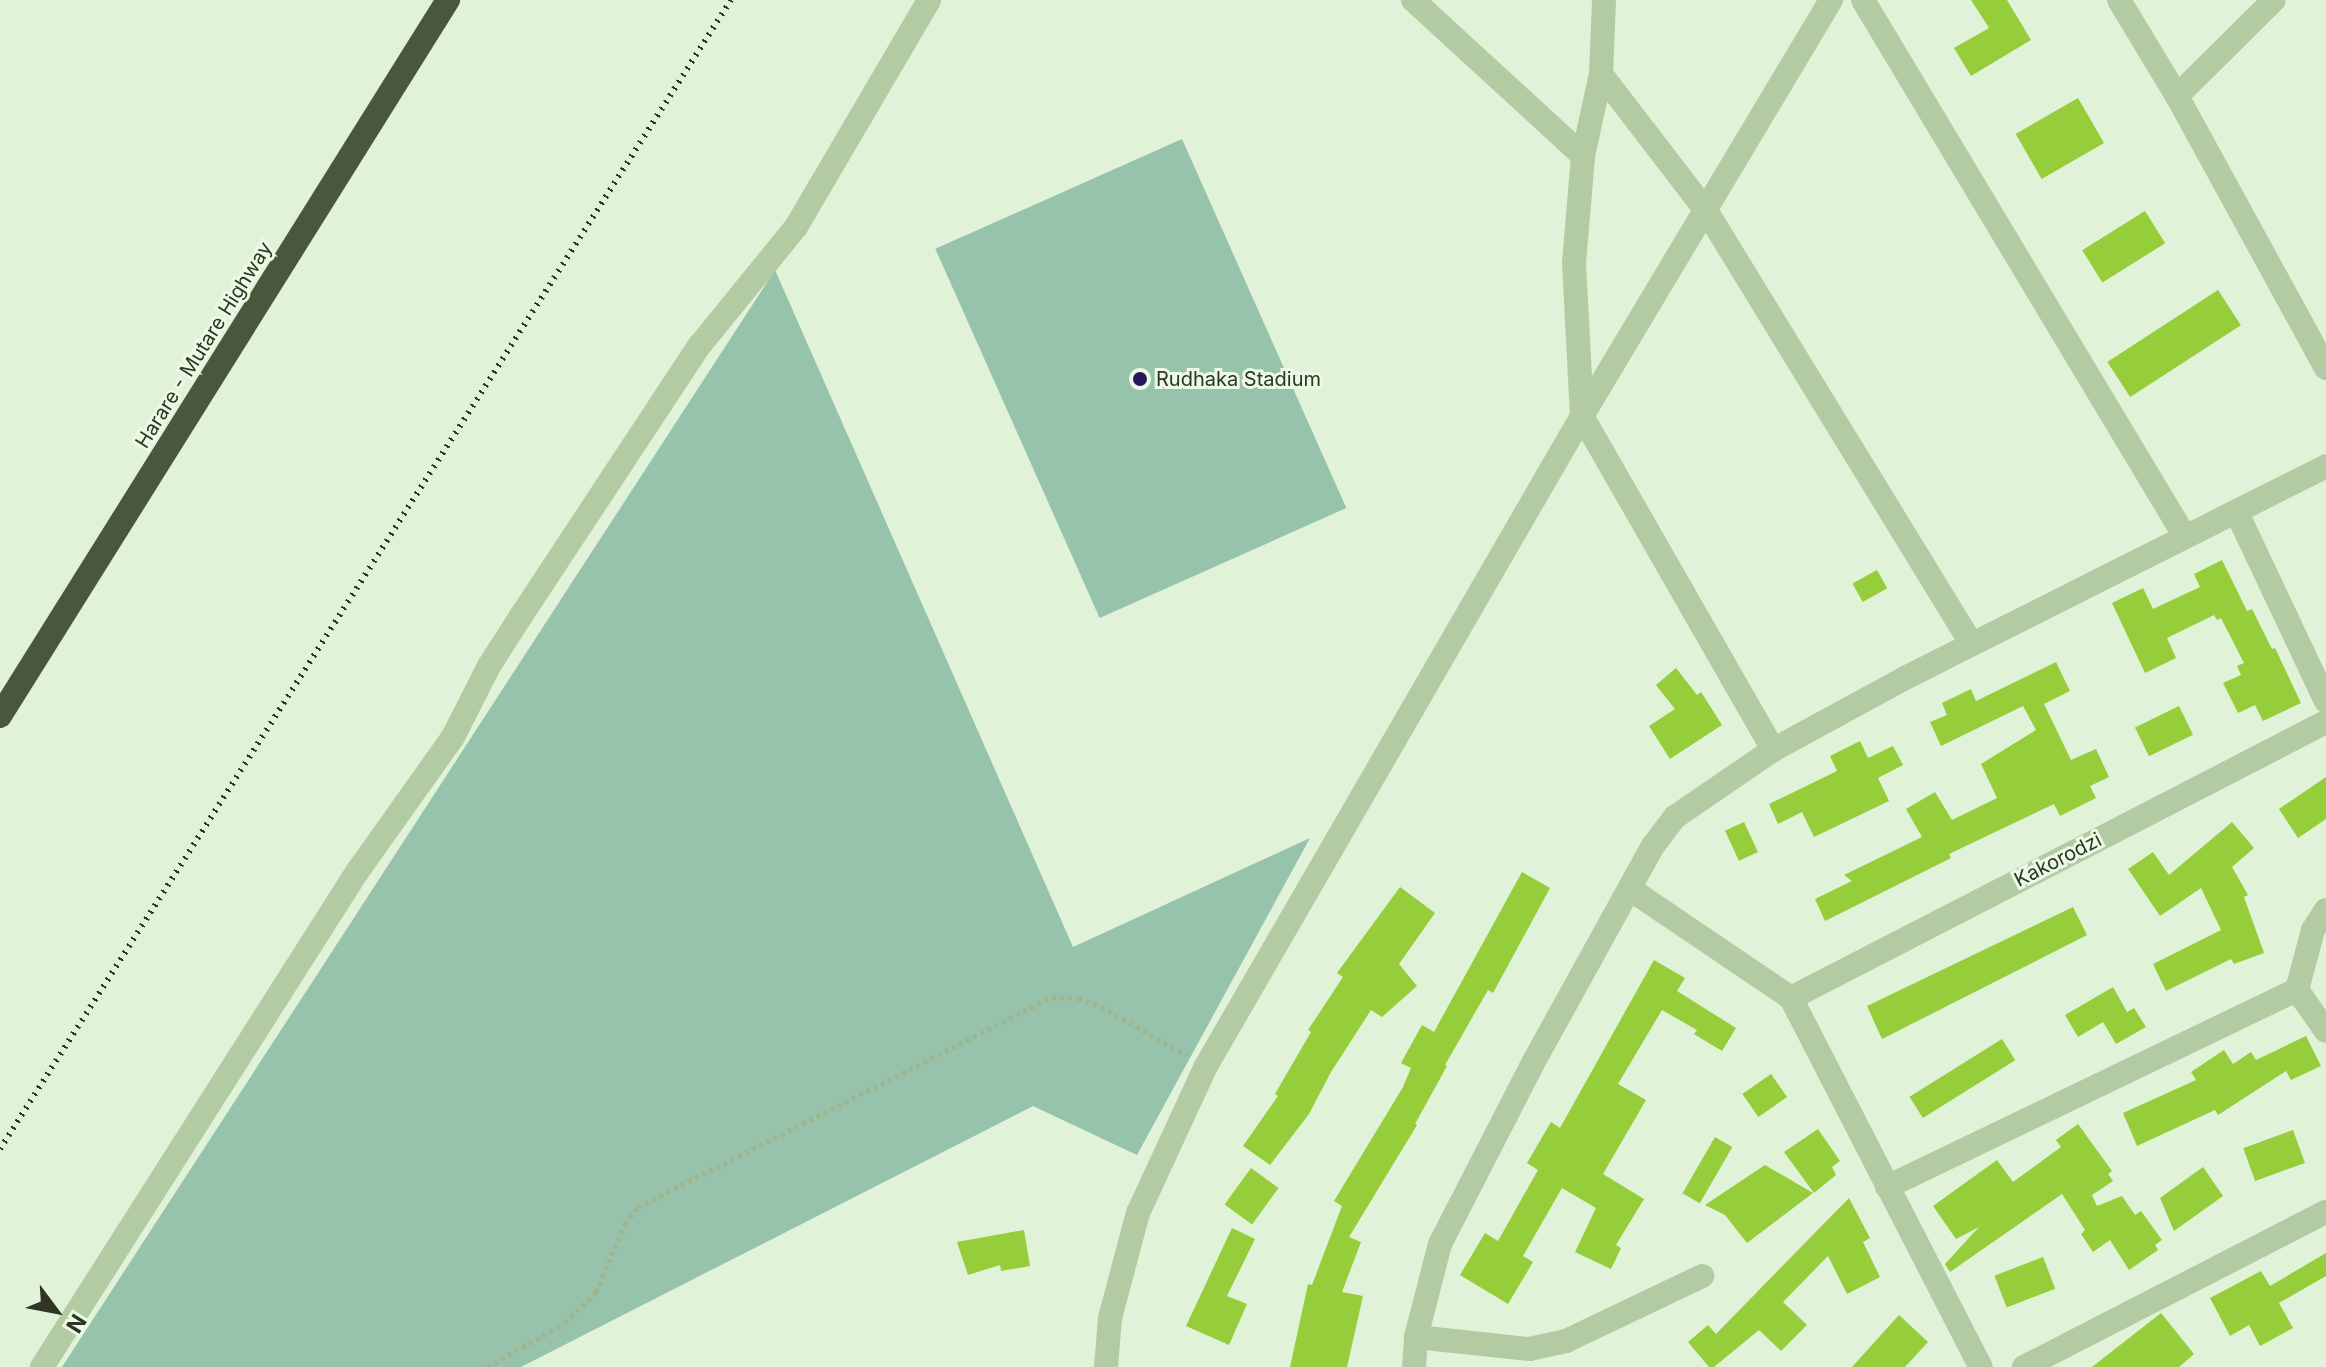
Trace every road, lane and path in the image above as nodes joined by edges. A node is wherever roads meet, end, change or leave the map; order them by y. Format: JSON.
{"nodes":[{"id":1,"x":448,"y":0,"type":"edge"},
{"id":2,"x":929,"y":0,"type":"edge"},
{"id":3,"x":1413,"y":0,"type":"edge"},
{"id":4,"x":1604,"y":0,"type":"edge"},
{"id":5,"x":1831,"y":0,"type":"edge"},
{"id":6,"x":1863,"y":0,"type":"edge"},
{"id":7,"x":2119,"y":0,"type":"edge"},
{"id":8,"x":2274,"y":0,"type":"edge"},
{"id":9,"x":1601,"y":74,"type":"junction"},
{"id":10,"x":2177,"y":96,"type":"junction"},
{"id":11,"x":1583,"y":156,"type":"junction"},
{"id":12,"x":1707,"y":212,"type":"junction"},
{"id":13,"x":2326,"y":368,"type":"edge"},
{"id":14,"x":1582,"y":416,"type":"junction"},
{"id":15,"x":2326,"y":466,"type":"edge"},
{"id":16,"x":2237,"y":513,"type":"junction"},
{"id":17,"x":2184,"y":535,"type":"junction"},
{"id":18,"x":1971,"y":643,"type":"junction"},
{"id":19,"x":2326,"y":701,"type":"edge"},
{"id":20,"x":0,"y":716,"type":"edge"},
{"id":21,"x":2326,"y":722,"type":"edge"},
{"id":22,"x":1773,"y":750,"type":"junction"},
{"id":23,"x":1630,"y":889,"type":"junction"},
{"id":24,"x":2326,"y":910,"type":"edge"},
{"id":25,"x":2297,"y":990,"type":"junction"},
{"id":26,"x":1791,"y":998,"type":"junction"},
{"id":27,"x":2326,"y":1031,"type":"edge"},
{"id":28,"x":1206,"y":1066,"type":"junction"},
{"id":29,"x":1887,"y":1187,"type":"junction"},
{"id":30,"x":2326,"y":1212,"type":"edge"},
{"id":31,"x":1702,"y":1276,"type":"dead end"},
{"id":32,"x":1416,"y":1337,"type":"junction"},
{"id":33,"x":42,"y":1367,"type":"edge"},
{"id":34,"x":487,"y":1367,"type":"edge"},
{"id":35,"x":1106,"y":1367,"type":"edge"},
{"id":36,"x":1414,"y":1367,"type":"edge"},
{"id":37,"x":1981,"y":1367,"type":"edge"},
{"id":38,"x":2024,"y":1367,"type":"edge"}],
"edges":[{"from":1,"to":20,"type":"highway","name":"Harare - Mutare Highway"},
{"from":2,"to":33,"type":"street"},
{"from":3,"to":11,"type":"street"},
{"from":4,"to":9,"type":"street"},
{"from":5,"to":12,"type":"street"},
{"from":6,"to":17,"type":"street"},
{"from":7,"to":10,"type":"street"},
{"from":8,"to":10,"type":"street"},
{"from":9,"to":11,"type":"street"},
{"from":9,"to":12,"type":"street"},
{"from":10,"to":13,"type":"street"},
{"from":11,"to":14,"type":"street"},
{"from":12,"to":14,"type":"street"},
{"from":12,"to":18,"type":"street"},
{"from":14,"to":22,"type":"street"},
{"from":14,"to":28,"type":"street"},
{"from":15,"to":16,"type":"street"},
{"from":16,"to":17,"type":"street"},
{"from":16,"to":19,"type":"street"},
{"from":17,"to":18,"type":"street"},
{"from":18,"to":22,"type":"street"},
{"from":21,"to":26,"type":"street","name":"Kakorodzi"},
{"from":22,"to":23,"type":"street"},
{"from":23,"to":26,"type":"street"},
{"from":23,"to":32,"type":"street"},
{"from":24,"to":25,"type":"street"},
{"from":25,"to":27,"type":"street"},
{"from":25,"to":29,"type":"street"},
{"from":26,"to":29,"type":"street"},
{"from":28,"to":34,"type":"path"},
{"from":28,"to":35,"type":"street"},
{"from":29,"to":37,"type":"street"},
{"from":30,"to":38,"type":"street"},
{"from":31,"to":32,"type":"street"},
{"from":32,"to":36,"type":"street"}]}
